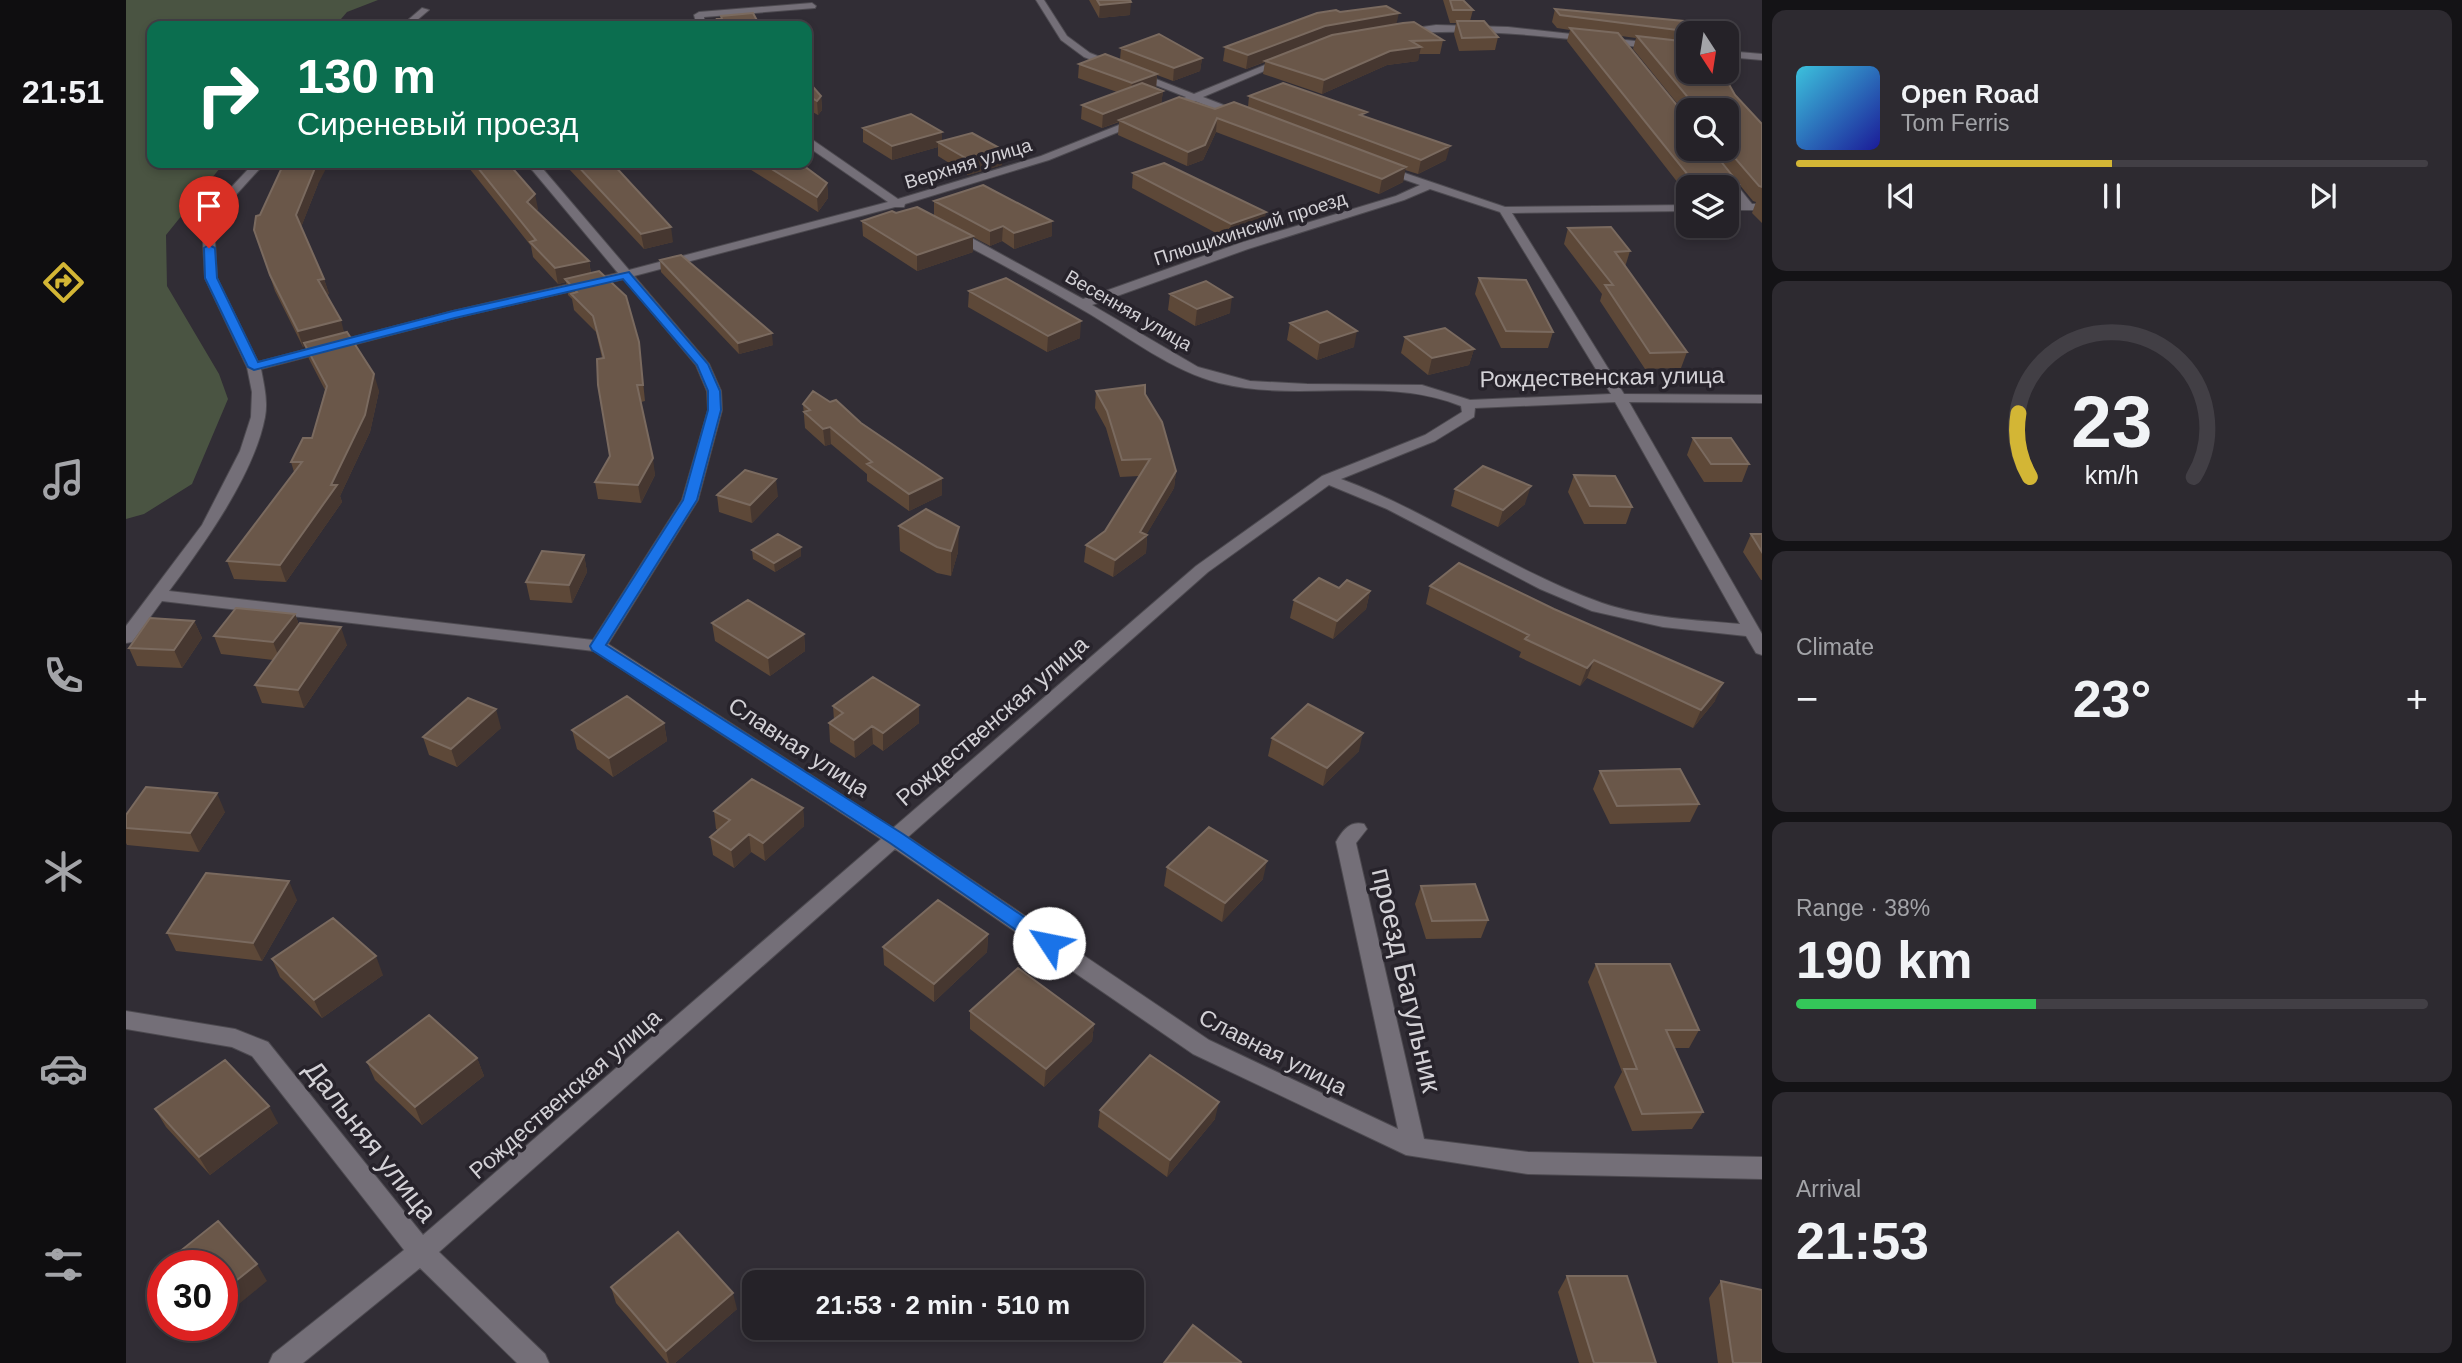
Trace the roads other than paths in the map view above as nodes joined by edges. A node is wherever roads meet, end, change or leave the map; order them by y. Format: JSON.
{"nodes":[{"id":1,"x":1040,"y":0,"type":"edge"},
{"id":2,"x":813,"y":5,"type":"dead end"},
{"id":3,"x":425,"y":10,"type":"dead end"},
{"id":4,"x":411,"y":21,"type":"edge"},
{"id":5,"x":700,"y":21,"type":"edge"},
{"id":6,"x":1392,"y":32,"type":"edge"},
{"id":7,"x":1620,"y":43,"type":"junction"},
{"id":8,"x":1676,"y":49,"type":"edge"},
{"id":9,"x":1629,"y":54,"type":"edge"},
{"id":10,"x":1740,"y":55,"type":"edge"},
{"id":11,"x":1296,"y":56,"type":"edge"},
{"id":12,"x":1762,"y":57,"type":"edge"},
{"id":13,"x":1194,"y":98,"type":"junction"},
{"id":14,"x":1157,"y":113,"type":"edge"},
{"id":15,"x":1246,"y":117,"type":"edge"},
{"id":16,"x":1145,"y":118,"type":"edge"},
{"id":17,"x":812,"y":144,"type":"edge"},
{"id":18,"x":1714,"y":161,"type":"edge"},
{"id":19,"x":1377,"y":166,"type":"edge"},
{"id":20,"x":255,"y":168,"type":"edge"},
{"id":21,"x":541,"y":168,"type":"edge"},
{"id":22,"x":1429,"y":185,"type":"junction"},
{"id":23,"x":896,"y":203,"type":"junction"},
{"id":24,"x":1756,"y":207,"type":"edge"},
{"id":25,"x":1676,"y":208,"type":"edge"},
{"id":26,"x":1504,"y":210,"type":"junction"},
{"id":27,"x":919,"y":215,"type":"edge"},
{"id":28,"x":943,"y":228,"type":"edge"},
{"id":29,"x":625,"y":275,"type":"junction"},
{"id":30,"x":1082,"y":304,"type":"junction"},
{"id":31,"x":254,"y":367,"type":"junction"},
{"id":32,"x":1620,"y":398,"type":"junction"},
{"id":33,"x":1762,"y":399,"type":"edge"},
{"id":34,"x":1468,"y":404,"type":"junction"},
{"id":35,"x":1327,"y":479,"type":"junction"},
{"id":36,"x":159,"y":595,"type":"junction"},
{"id":37,"x":1751,"y":631,"type":"junction"},
{"id":38,"x":126,"y":638,"type":"edge"},
{"id":39,"x":598,"y":646,"type":"junction"},
{"id":40,"x":1762,"y":649,"type":"edge"},
{"id":41,"x":1356,"y":828,"type":"dead end"},
{"id":42,"x":896,"y":839,"type":"junction"},
{"id":43,"x":126,"y":1020,"type":"edge"},
{"id":44,"x":1414,"y":1148,"type":"junction"},
{"id":45,"x":1762,"y":1168,"type":"edge"},
{"id":46,"x":421,"y":1252,"type":"junction"},
{"id":47,"x":282,"y":1363,"type":"edge"},
{"id":48,"x":537,"y":1363,"type":"edge"}],
"edges":[{"from":1,"to":13,"type":"street"},
{"from":2,"to":5,"type":"street"},
{"from":3,"to":4,"type":"street"},
{"from":6,"to":7,"type":"street"},
{"from":7,"to":8,"type":"street"},
{"from":7,"to":9,"type":"street"},
{"from":10,"to":12,"type":"street"},
{"from":11,"to":13,"type":"street"},
{"from":13,"to":14,"type":"street"},
{"from":13,"to":15,"type":"street"},
{"from":16,"to":23,"type":"street","name":"Верхняя улица"},
{"from":17,"to":23,"type":"street"},
{"from":18,"to":24,"type":"street"},
{"from":19,"to":22,"type":"street"},
{"from":20,"to":31,"type":"street"},
{"from":21,"to":29,"type":"street"},
{"from":22,"to":26,"type":"street"},
{"from":22,"to":30,"type":"street","name":"Плющихинский проезд"},
{"from":23,"to":27,"type":"street"},
{"from":23,"to":29,"type":"street","name":"Верхняя улица"},
{"from":25,"to":26,"type":"street"},
{"from":26,"to":32,"type":"street"},
{"from":28,"to":30,"type":"street","name":"Весенняя улица"},
{"from":29,"to":31,"type":"street","name":"Верхняя улица"},
{"from":29,"to":39,"type":"street"},
{"from":30,"to":34,"type":"street","name":"Весенняя улица"},
{"from":31,"to":36,"type":"street"},
{"from":32,"to":33,"type":"street","name":"Рождественская улица"},
{"from":32,"to":34,"type":"street","name":"Рождественская улица"},
{"from":32,"to":37,"type":"street"},
{"from":34,"to":35,"type":"street","name":"Рождественская улица"},
{"from":35,"to":37,"type":"street"},
{"from":35,"to":42,"type":"street","name":"Рождественская улица"},
{"from":36,"to":38,"type":"street"},
{"from":36,"to":39,"type":"street","name":"Славная улица"},
{"from":37,"to":40,"type":"street"},
{"from":39,"to":42,"type":"street","name":"Славная улица"},
{"from":41,"to":44,"type":"street","name":"проезд Багульник"},
{"from":42,"to":44,"type":"street","name":"Славная улица"},
{"from":42,"to":46,"type":"street","name":"Рождественская улица"},
{"from":43,"to":46,"type":"street","name":"Дальняя улица"},
{"from":44,"to":45,"type":"street","name":"Славная улица"},
{"from":46,"to":47,"type":"street","name":"Рождественская улица"},
{"from":46,"to":48,"type":"street","name":"Дальняя улица"}]}
